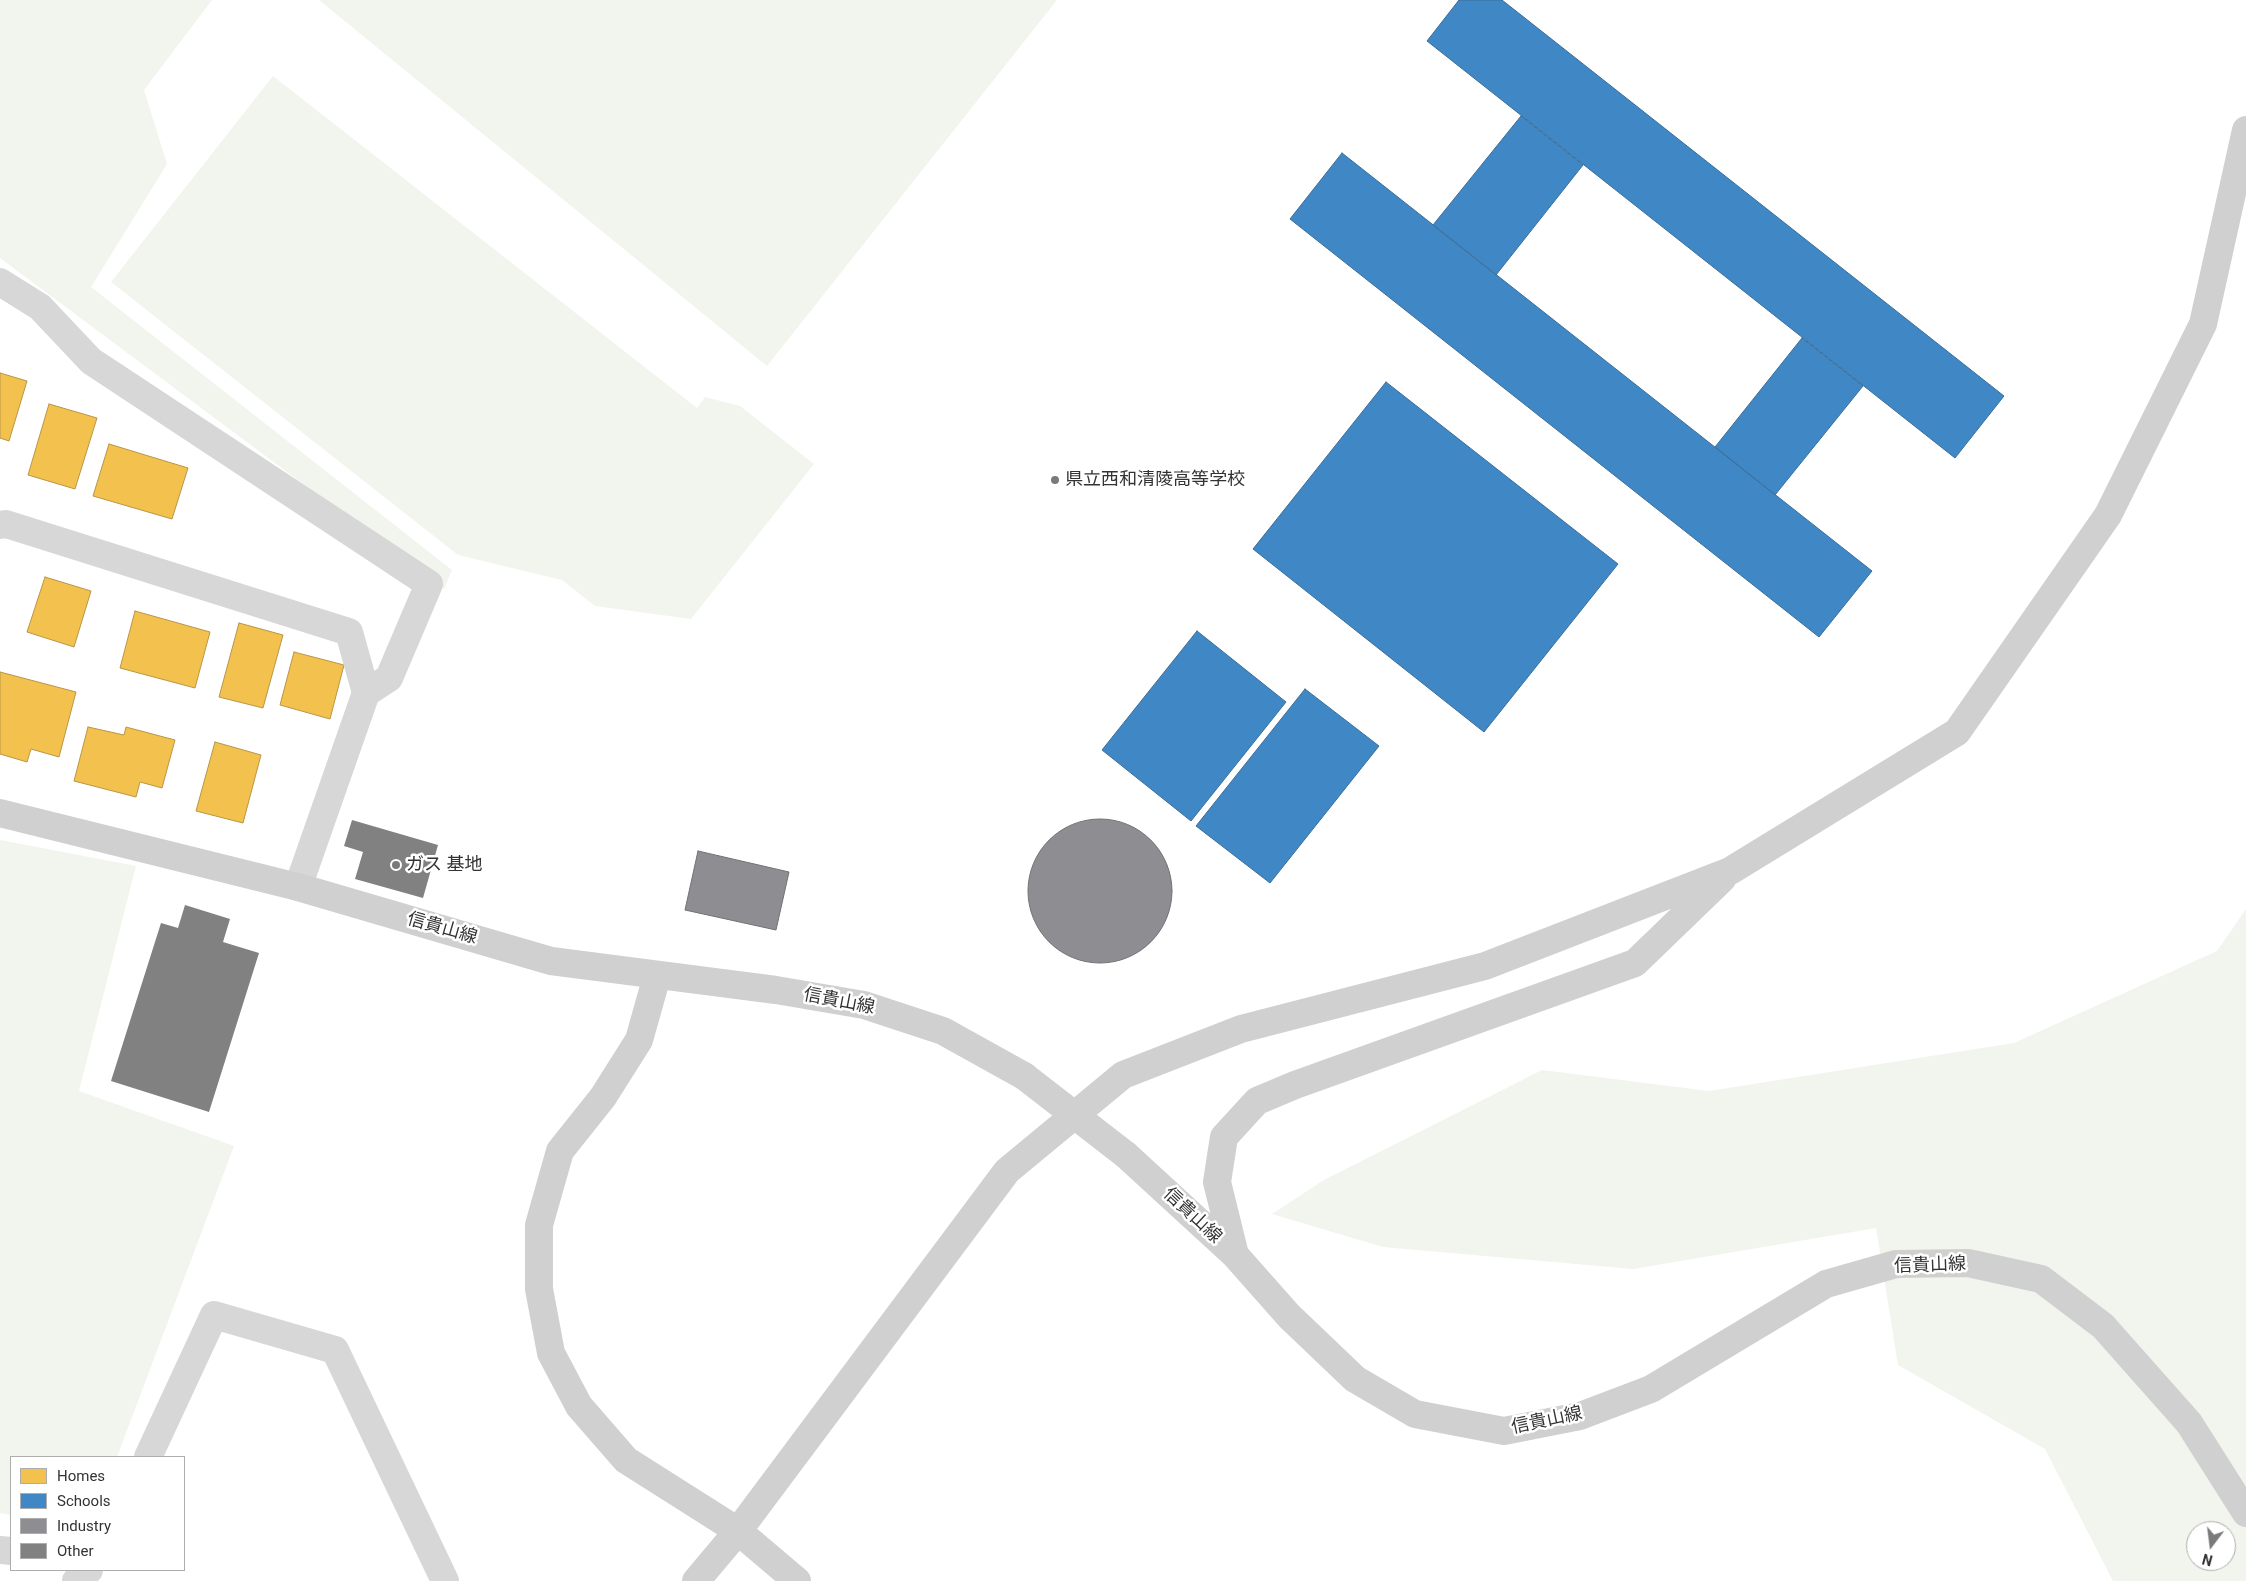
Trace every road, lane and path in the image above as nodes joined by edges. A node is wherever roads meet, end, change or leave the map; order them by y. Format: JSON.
{"nodes":[{"id":1,"x":2246,"y":130,"type":"edge"},
{"id":2,"x":0,"y":282,"type":"edge"},
{"id":3,"x":0,"y":525,"type":"edge"},
{"id":4,"x":366,"y":693,"type":"junction"},
{"id":5,"x":0,"y":813,"type":"edge"},
{"id":6,"x":1730,"y":871,"type":"junction"},
{"id":7,"x":298,"y":887,"type":"junction"},
{"id":8,"x":657,"y":976,"type":"junction"},
{"id":9,"x":1235,"y":1255,"type":"junction"},
{"id":10,"x":148,"y":1456,"type":"edge"},
{"id":11,"x":2246,"y":1513,"type":"edge"},
{"id":12,"x":738,"y":1531,"type":"junction"},
{"id":13,"x":88,"y":1571,"type":"edge"},
{"id":14,"x":76,"y":1581,"type":"edge"},
{"id":15,"x":445,"y":1581,"type":"edge"},
{"id":16,"x":696,"y":1581,"type":"edge"},
{"id":17,"x":797,"y":1581,"type":"edge"}],
"edges":[{"from":1,"to":6,"type":"street"},
{"from":2,"to":4,"type":"street"},
{"from":3,"to":4,"type":"street"},
{"from":4,"to":7,"type":"street"},
{"from":5,"to":7,"type":"street","name":"信貴山線"},
{"from":6,"to":9,"type":"street"},
{"from":6,"to":12,"type":"street"},
{"from":7,"to":8,"type":"street","name":"信貴山線"},
{"from":8,"to":9,"type":"street","name":"信貴山線","bridge":true},
{"from":8,"to":12,"type":"street"},
{"from":9,"to":11,"type":"street","name":"信貴山線"},
{"from":10,"to":15,"type":"street"},
{"from":12,"to":16,"type":"street"},
{"from":12,"to":17,"type":"street"},
{"from":13,"to":14,"type":"street"}]}
